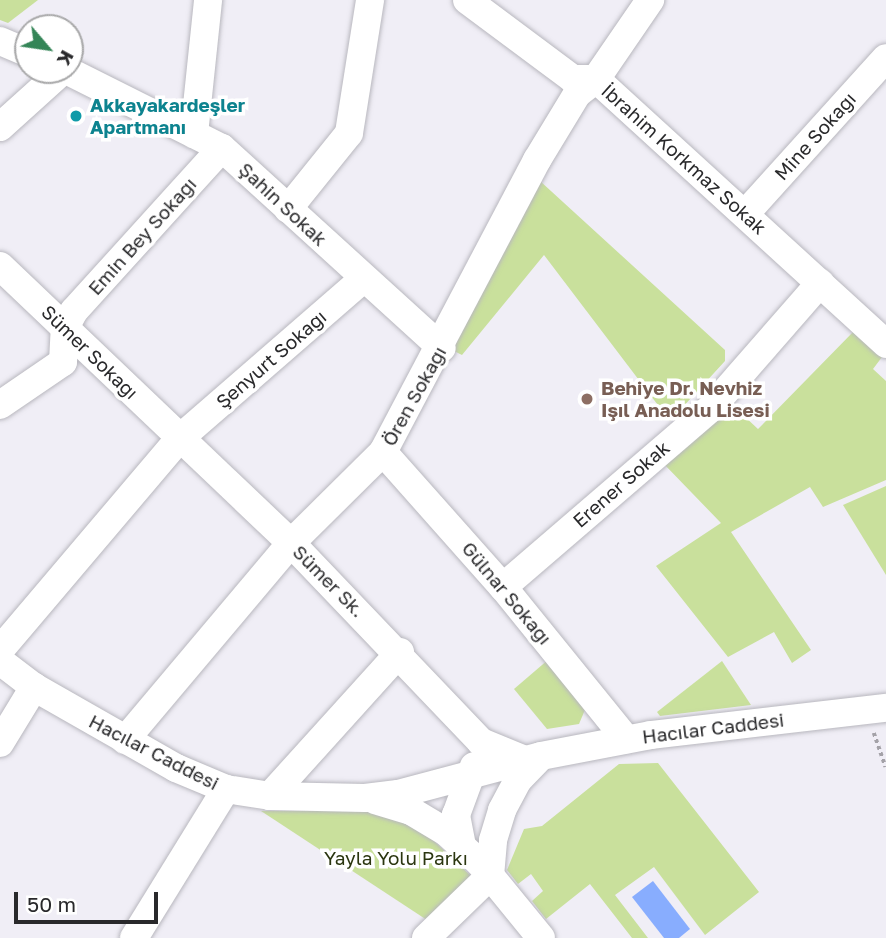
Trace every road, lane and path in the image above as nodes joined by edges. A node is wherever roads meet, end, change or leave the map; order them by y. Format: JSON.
{"nodes":[{"id":1,"x":208,"y":0,"type":"edge"},
{"id":2,"x":370,"y":0,"type":"edge"},
{"id":3,"x":467,"y":0,"type":"edge"},
{"id":4,"x":650,"y":0,"type":"edge"},
{"id":5,"x":886,"y":58,"type":"edge"},
{"id":6,"x":84,"y":79,"type":"edge"},
{"id":7,"x":596,"y":79,"type":"junction"},
{"id":8,"x":49,"y":84,"type":"edge"},
{"id":9,"x":0,"y":127,"type":"edge"},
{"id":10,"x":194,"y":134,"type":"junction"},
{"id":11,"x":222,"y":148,"type":"junction"},
{"id":12,"x":288,"y":209,"type":"junction"},
{"id":13,"x":745,"y":214,"type":"junction"},
{"id":14,"x":0,"y":266,"type":"edge"},
{"id":15,"x":363,"y":279,"type":"junction"},
{"id":16,"x":820,"y":284,"type":"junction"},
{"id":17,"x":65,"y":328,"type":"junction"},
{"id":18,"x":886,"y":344,"type":"edge"},
{"id":19,"x":442,"y":348,"type":"junction"},
{"id":20,"x":75,"y":355,"type":"junction"},
{"id":21,"x":0,"y":405,"type":"edge"},
{"id":22,"x":179,"y":439,"type":"junction"},
{"id":23,"x":383,"y":452,"type":"junction"},
{"id":24,"x":291,"y":543,"type":"junction"},
{"id":25,"x":503,"y":587,"type":"junction"},
{"id":26,"x":0,"y":650,"type":"edge"},
{"id":27,"x":400,"y":652,"type":"junction"},
{"id":28,"x":0,"y":661,"type":"edge"},
{"id":29,"x":34,"y":687,"type":"junction"},
{"id":30,"x":877,"y":709,"type":"edge"},
{"id":31,"x":471,"y":731,"type":"junction"},
{"id":32,"x":626,"y":739,"type":"junction"},
{"id":33,"x":125,"y":740,"type":"junction"},
{"id":34,"x":0,"y":743,"type":"edge"},
{"id":35,"x":533,"y":758,"type":"junction"},
{"id":36,"x":886,"y":766,"type":"edge"},
{"id":37,"x":457,"y":782,"type":"junction"},
{"id":38,"x":226,"y":789,"type":"junction"},
{"id":39,"x":270,"y":796,"type":"junction"},
{"id":40,"x":365,"y":798,"type":"junction"},
{"id":41,"x":493,"y":840,"type":"junction"},
{"id":42,"x":462,"y":846,"type":"junction"},
{"id":43,"x":491,"y":876,"type":"junction"},
{"id":44,"x":134,"y":938,"type":"edge"},
{"id":45,"x":426,"y":938,"type":"edge"},
{"id":46,"x":541,"y":938,"type":"edge"}],
"edges":[{"from":1,"to":10,"type":"street"},
{"from":2,"to":12,"type":"street"},
{"from":3,"to":7,"type":"street","name":"İbrahim Korkmaz Sokak"},
{"from":4,"to":7,"type":"street","name":"Ören Sokağı"},
{"from":5,"to":13,"type":"street","name":"Mine Sokağı"},
{"from":6,"to":10,"type":"street","name":"Şahin Sokak"},
{"from":7,"to":13,"type":"street","name":"İbrahim Korkmaz Sokak"},
{"from":7,"to":19,"type":"street","name":"Ören Sokağı"},
{"from":8,"to":9,"type":"street"},
{"from":10,"to":11,"type":"street","name":"Şahin Sokak"},
{"from":11,"to":12,"type":"street","name":"Şahin Sokak"},
{"from":11,"to":17,"type":"street","name":"Emin Bey Sokağı"},
{"from":12,"to":15,"type":"street","name":"Şahin Sokak"},
{"from":13,"to":16,"type":"street","name":"İbrahim Korkmaz Sokak"},
{"from":14,"to":17,"type":"street","name":"Sümer Sokağı"},
{"from":15,"to":19,"type":"street","name":"Şahin Sokak"},
{"from":15,"to":22,"type":"street","name":"Şenyurt Sokağı"},
{"from":16,"to":18,"type":"street","name":"İbrahim Korkmaz Sokak"},
{"from":16,"to":25,"type":"street","name":"Erener Sokak"},
{"from":17,"to":20,"type":"street","name":"Sümer Sokağı"},
{"from":19,"to":23,"type":"street","name":"Ören Sokağı"},
{"from":20,"to":21,"type":"street"},
{"from":20,"to":22,"type":"street","name":"Sümer Sokağı"},
{"from":22,"to":24,"type":"street","name":"Sümer Sk."},
{"from":22,"to":26,"type":"street","name":"Şenyurt Sokağı"},
{"from":23,"to":24,"type":"street","name":"Ören Sokağı"},
{"from":23,"to":25,"type":"street","name":"Gülnar Sokağı"},
{"from":24,"to":27,"type":"street","name":"Sümer Sk."},
{"from":24,"to":33,"type":"street","name":"Ören Sokağı"},
{"from":25,"to":32,"type":"street","name":"Gülnar Sokağı"},
{"from":27,"to":31,"type":"street","name":"Sümer Sk."},
{"from":27,"to":39,"type":"street"},
{"from":28,"to":29,"type":"street","name":"Hacılar Caddesi"},
{"from":29,"to":33,"type":"street","name":"Hacılar Caddesi"},
{"from":29,"to":34,"type":"street"},
{"from":30,"to":32,"type":"street","name":"Hacılar Caddesi"},
{"from":30,"to":36,"type":"path"},
{"from":31,"to":35,"type":"street","name":"Sümer Sk."},
{"from":31,"to":37,"type":"street"},
{"from":32,"to":35,"type":"street","name":"Hacılar Caddesi"},
{"from":33,"to":38,"type":"street","name":"Hacılar Caddesi"},
{"from":35,"to":37,"type":"street","name":"Hacılar Caddesi"},
{"from":35,"to":41,"type":"street"},
{"from":37,"to":40,"type":"street","name":"Hacılar Caddesi"},
{"from":37,"to":41,"type":"street"},
{"from":37,"to":42,"type":"street"},
{"from":38,"to":39,"type":"street","name":"Hacılar Caddesi"},
{"from":38,"to":44,"type":"street"},
{"from":39,"to":40,"type":"street","name":"Hacılar Caddesi"},
{"from":40,"to":42,"type":"street"},
{"from":41,"to":43,"type":"street"},
{"from":42,"to":43,"type":"street"},
{"from":43,"to":45,"type":"street"},
{"from":43,"to":46,"type":"street"}]}
